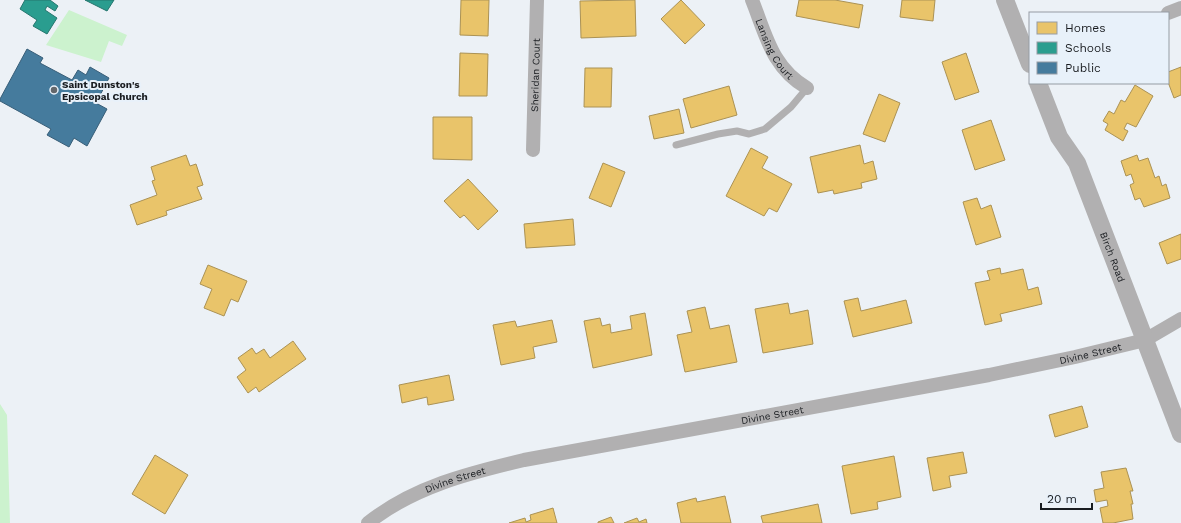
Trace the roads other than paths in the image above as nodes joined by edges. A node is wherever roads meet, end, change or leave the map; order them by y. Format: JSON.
{"nodes":[{"id":1,"x":538,"y":0,"type":"edge"},
{"id":2,"x":752,"y":0,"type":"edge"},
{"id":3,"x":1005,"y":0,"type":"edge"},
{"id":4,"x":1181,"y":8,"type":"edge"},
{"id":5,"x":1169,"y":13,"type":"edge"},
{"id":6,"x":1029,"y":61,"type":"edge"},
{"id":7,"x":1038,"y":84,"type":"edge"},
{"id":8,"x":807,"y":88,"type":"joint"},
{"id":9,"x":676,"y":145,"type":"dead end"},
{"id":10,"x":533,"y":150,"type":"dead end"},
{"id":11,"x":1181,"y":319,"type":"edge"},
{"id":12,"x":1145,"y":340,"type":"junction"},
{"id":13,"x":1181,"y":434,"type":"edge"},
{"id":14,"x":368,"y":523,"type":"edge"}],
"edges":[{"from":1,"to":10,"type":"street","name":"Sheridan Court"},
{"from":2,"to":8,"type":"street","name":"Lansing Court"},
{"from":3,"to":6,"type":"street"},
{"from":4,"to":5,"type":"street"},
{"from":7,"to":12,"type":"street","name":"Birch Road"},
{"from":8,"to":9,"type":"lane"},
{"from":11,"to":12,"type":"street","name":"Divine Street"},
{"from":12,"to":13,"type":"street","name":"Birch Road"},
{"from":12,"to":14,"type":"street","name":"Divine Street"}]}
